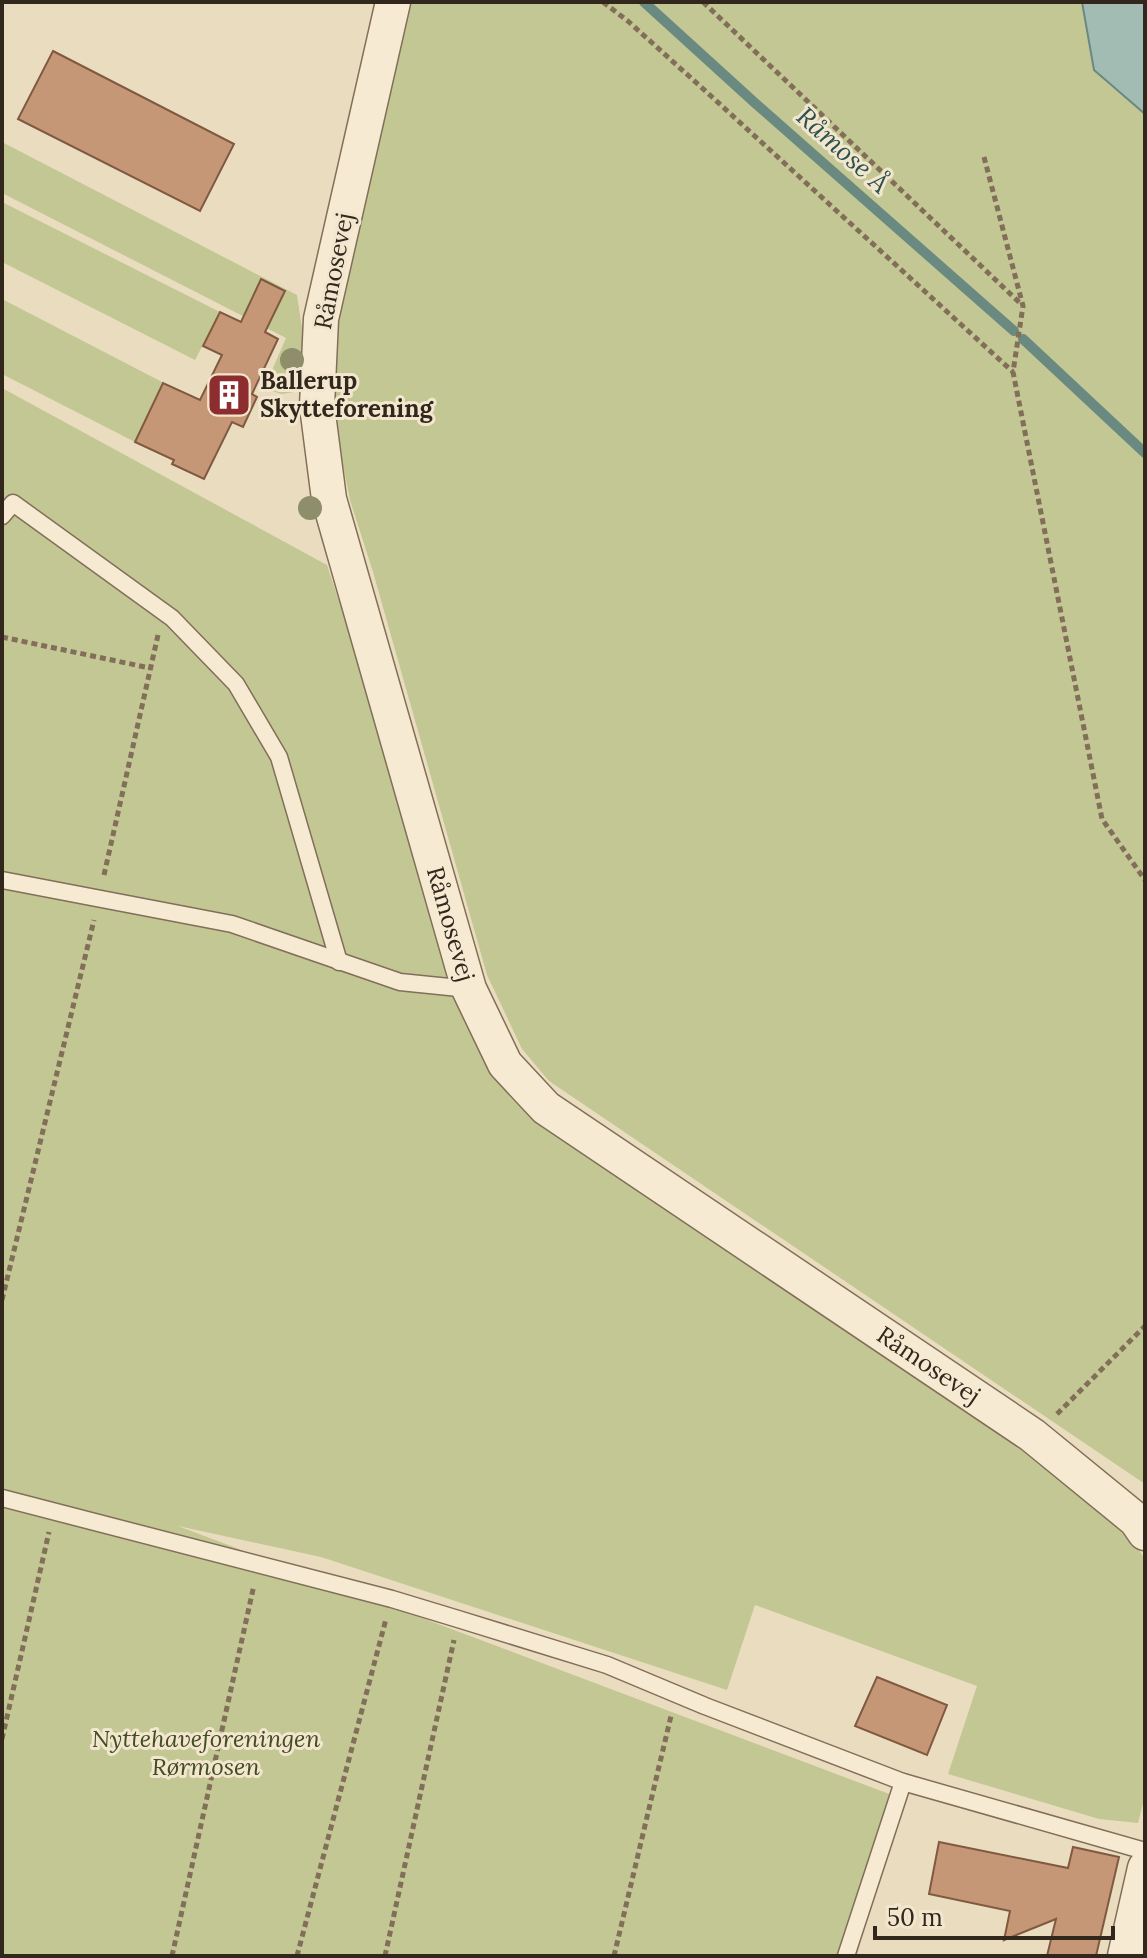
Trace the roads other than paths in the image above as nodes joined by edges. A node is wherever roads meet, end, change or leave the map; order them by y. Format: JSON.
{"nodes":[{"id":1,"x":393,"y":2,"type":"edge"},
{"id":2,"x":2,"y":516,"type":"edge"},
{"id":3,"x":2,"y":880,"type":"edge"},
{"id":4,"x":339,"y":962,"type":"junction"},
{"id":5,"x":469,"y":989,"type":"junction"},
{"id":6,"x":2,"y":1498,"type":"edge"},
{"id":7,"x":1145,"y":1533,"type":"edge"},
{"id":8,"x":903,"y":1782,"type":"junction"},
{"id":9,"x":1145,"y":1851,"type":"edge"},
{"id":10,"x":1145,"y":1868,"type":"edge"},
{"id":11,"x":846,"y":1956,"type":"edge"},
{"id":12,"x":1125,"y":1956,"type":"edge"}],
"edges":[{"from":1,"to":5,"type":"street","name":"Råmosevej"},
{"from":2,"to":4,"type":"lane"},
{"from":3,"to":4,"type":"lane"},
{"from":4,"to":5,"type":"lane"},
{"from":5,"to":7,"type":"street","name":"Råmosevej"},
{"from":6,"to":8,"type":"lane"},
{"from":8,"to":9,"type":"lane"},
{"from":8,"to":11,"type":"lane"},
{"from":10,"to":12,"type":"street"}]}
